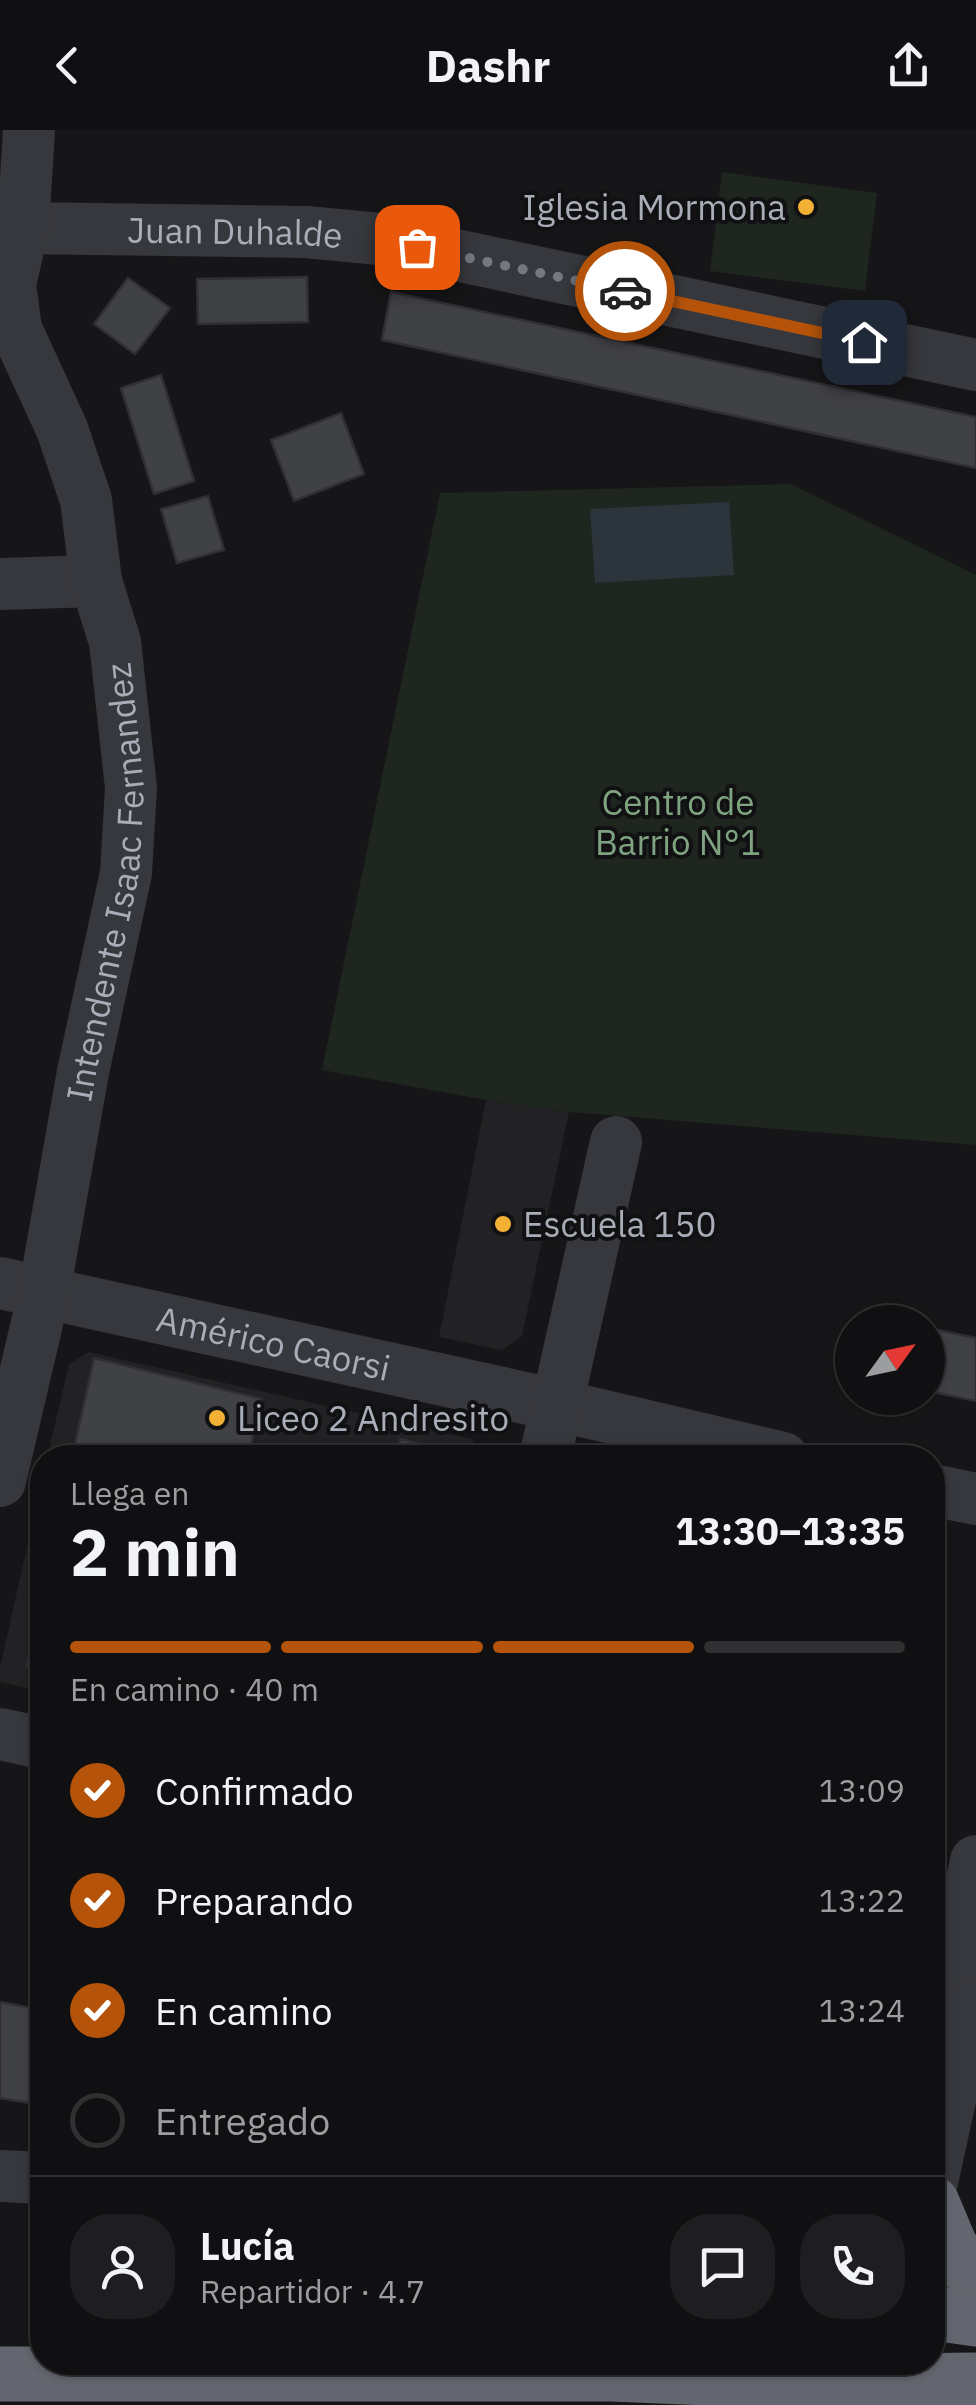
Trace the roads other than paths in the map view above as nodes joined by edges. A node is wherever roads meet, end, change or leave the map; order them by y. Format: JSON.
{"nodes":[{"id":1,"x":19,"y":143,"type":"edge"},
{"id":2,"x":23,"y":228,"type":"junction"},
{"id":3,"x":976,"y":366,"type":"edge"},
{"id":4,"x":96,"y":581,"type":"junction"},
{"id":5,"x":0,"y":584,"type":"edge"},
{"id":6,"x":616,"y":1142,"type":"dead end"},
{"id":7,"x":22,"y":1288,"type":"edge"},
{"id":8,"x":557,"y":1404,"type":"junction"},
{"id":9,"x":548,"y":1445,"type":"edge"},
{"id":10,"x":727,"y":1445,"type":"edge"},
{"id":11,"x":0,"y":1481,"type":"edge"},
{"id":12,"x":945,"y":1493,"type":"edge"},
{"id":13,"x":976,"y":1499,"type":"edge"},
{"id":14,"x":0,"y":1734,"type":"edge"},
{"id":15,"x":30,"y":1740,"type":"edge"},
{"id":16,"x":976,"y":1861,"type":"edge"},
{"id":17,"x":972,"y":2011,"type":"edge"},
{"id":18,"x":945,"y":2126,"type":"edge"},
{"id":19,"x":0,"y":2176,"type":"edge"},
{"id":20,"x":30,"y":2177,"type":"edge"},
{"id":21,"x":945,"y":2234,"type":"edge"},
{"id":22,"x":945,"y":2262,"type":"edge"},
{"id":23,"x":958,"y":2305,"type":"edge"},
{"id":24,"x":976,"y":2364,"type":"edge"},
{"id":25,"x":30,"y":2373,"type":"edge"},
{"id":26,"x":0,"y":2374,"type":"edge"},
{"id":27,"x":639,"y":2375,"type":"edge"},
{"id":28,"x":713,"y":2375,"type":"edge"},
{"id":29,"x":976,"y":2380,"type":"edge"},
{"id":30,"x":808,"y":2383,"type":"edge"},
{"id":31,"x":680,"y":2405,"type":"edge"}],
"edges":[{"from":1,"to":2,"type":"street","name":"Intendente Isaac Fernandez"},
{"from":2,"to":3,"type":"street","name":"Juan Duhalde"},
{"from":2,"to":4,"type":"street","name":"Intendente Isaac Fernandez"},
{"from":4,"to":5,"type":"street"},
{"from":4,"to":7,"type":"street","name":"Intendente Isaac Fernandez"},
{"from":6,"to":8,"type":"street"},
{"from":7,"to":8,"type":"street","name":"Américo Caorsi"},
{"from":7,"to":11,"type":"street","name":"Intendente Isaac Fernandez"},
{"from":8,"to":9,"type":"street"},
{"from":8,"to":10,"type":"street","name":"Américo Caorsi"},
{"from":12,"to":13,"type":"street"},
{"from":14,"to":15,"type":"street"},
{"from":16,"to":17,"type":"street"},
{"from":17,"to":18,"type":"street"},
{"from":19,"to":20,"type":"street"},
{"from":21,"to":23,"type":"highway"},
{"from":22,"to":23,"type":"street"},
{"from":23,"to":24,"type":"street"},
{"from":25,"to":26,"type":"highway"},
{"from":27,"to":31,"type":"highway"},
{"from":28,"to":30,"type":"highway"},
{"from":29,"to":30,"type":"highway"}]}
